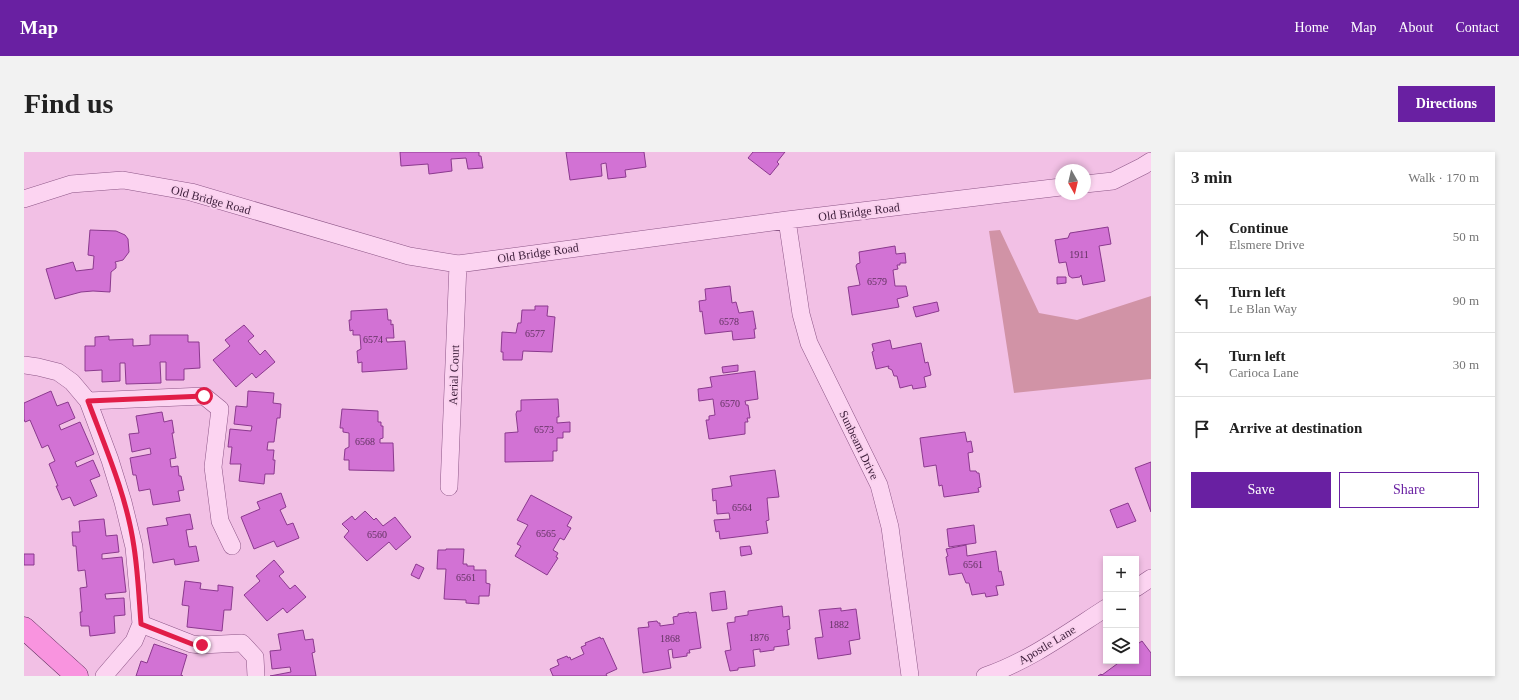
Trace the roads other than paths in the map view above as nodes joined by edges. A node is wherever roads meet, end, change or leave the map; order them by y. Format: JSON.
{"nodes":[{"id":1,"x":1151,"y":161,"type":"edge"},
{"id":2,"x":1091,"y":183,"type":"edge"},
{"id":3,"x":1055,"y":188,"type":"edge"},
{"id":4,"x":24,"y":199,"type":"edge"},
{"id":5,"x":787,"y":220,"type":"junction"},
{"id":6,"x":458,"y":264,"type":"junction"},
{"id":7,"x":24,"y":365,"type":"edge"},
{"id":8,"x":88,"y":401,"type":"junction"},
{"id":9,"x":450,"y":487,"type":"dead end"},
{"id":10,"x":232,"y":546,"type":"dead end"},
{"id":11,"x":1151,"y":578,"type":"edge"},
{"id":12,"x":1139,"y":586,"type":"edge"},
{"id":13,"x":1103,"y":610,"type":"edge"},
{"id":14,"x":141,"y":624,"type":"junction"},
{"id":15,"x":24,"y":628,"type":"edge"},
{"id":16,"x":77,"y":676,"type":"edge"},
{"id":17,"x":104,"y":676,"type":"edge"},
{"id":18,"x":256,"y":676,"type":"edge"},
{"id":19,"x":910,"y":676,"type":"edge"},
{"id":20,"x":985,"y":676,"type":"edge"}],
"edges":[{"from":1,"to":2,"type":"street"},
{"from":3,"to":5,"type":"street","name":"Old Bridge Road"},
{"from":4,"to":6,"type":"street","name":"Old Bridge Road"},
{"from":5,"to":6,"type":"street","name":"Old Bridge Road"},
{"from":5,"to":19,"type":"street","name":"Sunbeam Drive"},
{"from":6,"to":9,"type":"street","name":"Aerial Court"},
{"from":7,"to":8,"type":"street"},
{"from":8,"to":10,"type":"street"},
{"from":8,"to":14,"type":"street"},
{"from":11,"to":12,"type":"street"},
{"from":13,"to":20,"type":"street","name":"Apostle Lane"},
{"from":14,"to":17,"type":"street"},
{"from":14,"to":18,"type":"street"},
{"from":15,"to":16,"type":"main road"}]}
